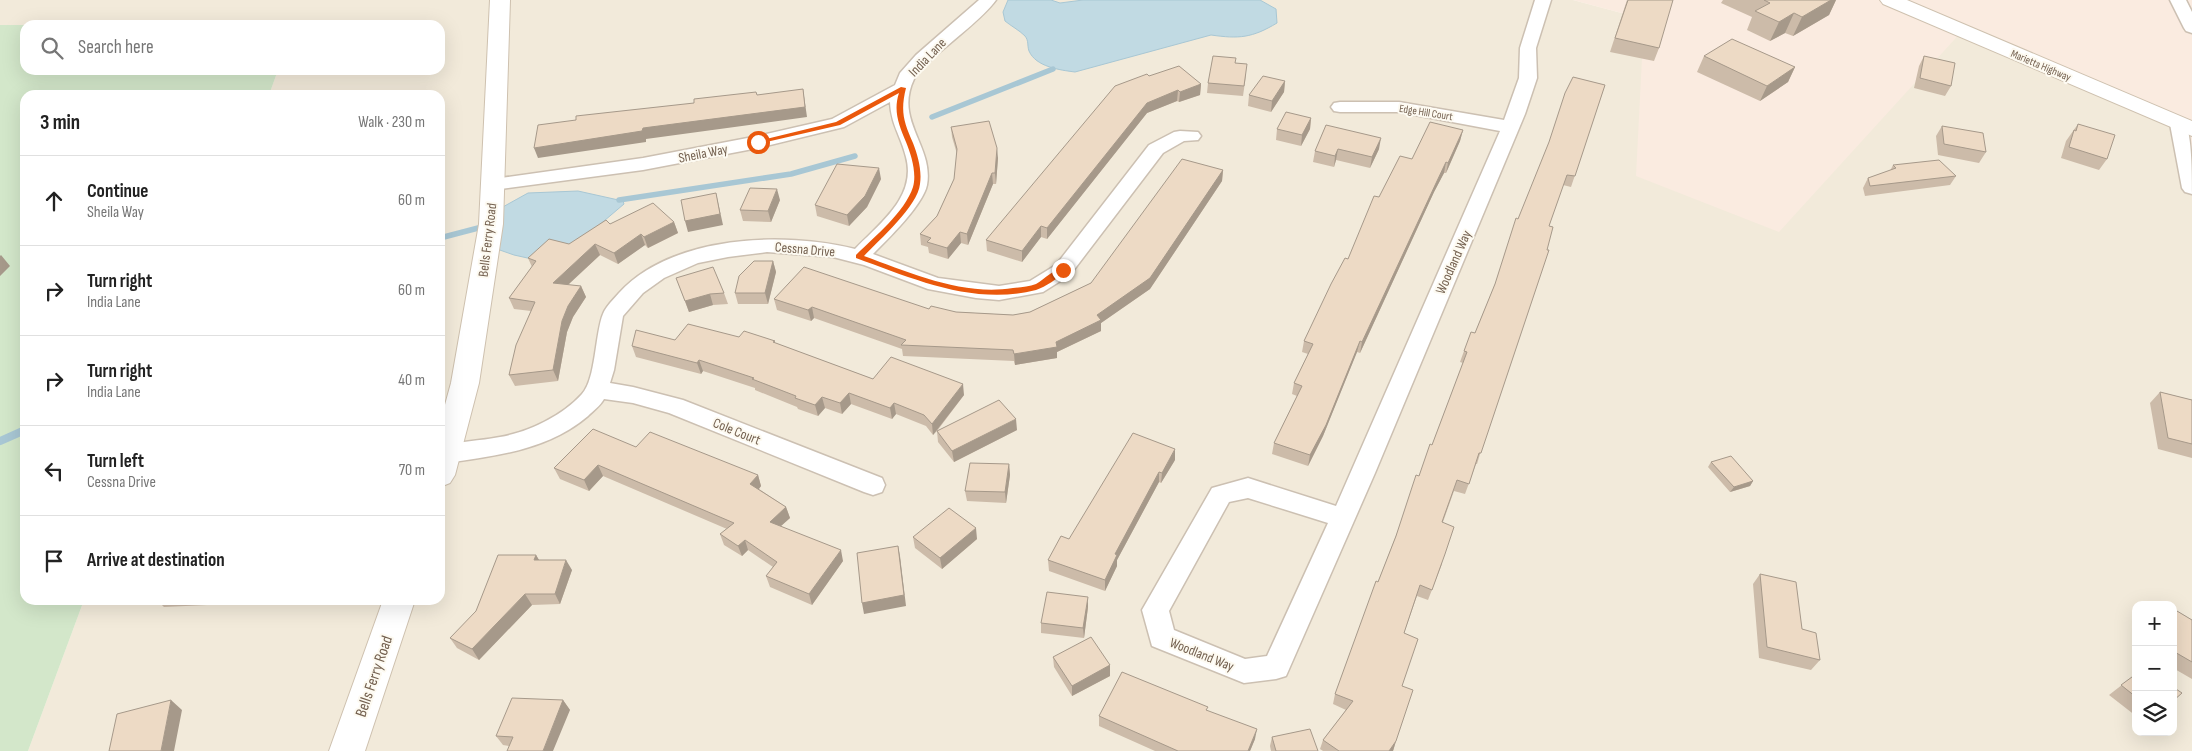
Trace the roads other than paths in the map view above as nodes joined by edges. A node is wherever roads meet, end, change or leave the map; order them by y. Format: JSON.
{"nodes":[{"id":1,"x":500,"y":0,"type":"edge"},
{"id":2,"x":988,"y":0,"type":"edge"},
{"id":3,"x":1543,"y":0,"type":"edge"},
{"id":4,"x":1890,"y":0,"type":"edge"},
{"id":5,"x":2178,"y":0,"type":"edge"},
{"id":6,"x":2192,"y":28,"type":"edge"},
{"id":7,"x":903,"y":88,"type":"junction"},
{"id":8,"x":1340,"y":107,"type":"dead end"},
{"id":9,"x":2185,"y":126,"type":"edge"},
{"id":10,"x":1511,"y":127,"type":"junction"},
{"id":11,"x":1192,"y":136,"type":"dead end"},
{"id":12,"x":493,"y":184,"type":"junction"},
{"id":13,"x":2192,"y":188,"type":"edge"},
{"id":14,"x":859,"y":257,"type":"junction"},
{"id":15,"x":596,"y":390,"type":"junction"},
{"id":16,"x":445,"y":457,"type":"edge"},
{"id":17,"x":445,"y":463,"type":"edge"},
{"id":18,"x":873,"y":485,"type":"dead end"},
{"id":19,"x":1343,"y":518,"type":"junction"},
{"id":20,"x":397,"y":605,"type":"edge"},
{"id":21,"x":347,"y":751,"type":"edge"}],
"edges":[{"from":1,"to":12,"type":"main road","name":"Bells Ferry Road"},
{"from":2,"to":7,"type":"street","name":"India Lane"},
{"from":3,"to":10,"type":"street","name":"Woodland Way"},
{"from":4,"to":9,"type":"main road","name":"Marietta Highway"},
{"from":5,"to":6,"type":"street"},
{"from":7,"to":12,"type":"street","name":"Sheila Way"},
{"from":7,"to":14,"type":"street","name":"India Lane"},
{"from":8,"to":10,"type":"street","name":"Edge Hill Court"},
{"from":9,"to":13,"type":"street"},
{"from":10,"to":19,"type":"street","name":"Woodland Way"},
{"from":11,"to":14,"type":"street","name":"Cessna Drive"},
{"from":12,"to":16,"type":"main road","name":"Bells Ferry Road"},
{"from":14,"to":15,"type":"street","name":"Cessna Drive"},
{"from":15,"to":17,"type":"street","name":"Cessna Drive"},
{"from":15,"to":18,"type":"street","name":"Cole Court"},
{"from":19,"to":19,"type":"street","name":"Woodland Way"},
{"from":20,"to":21,"type":"main road","name":"Bells Ferry Road"}]}
